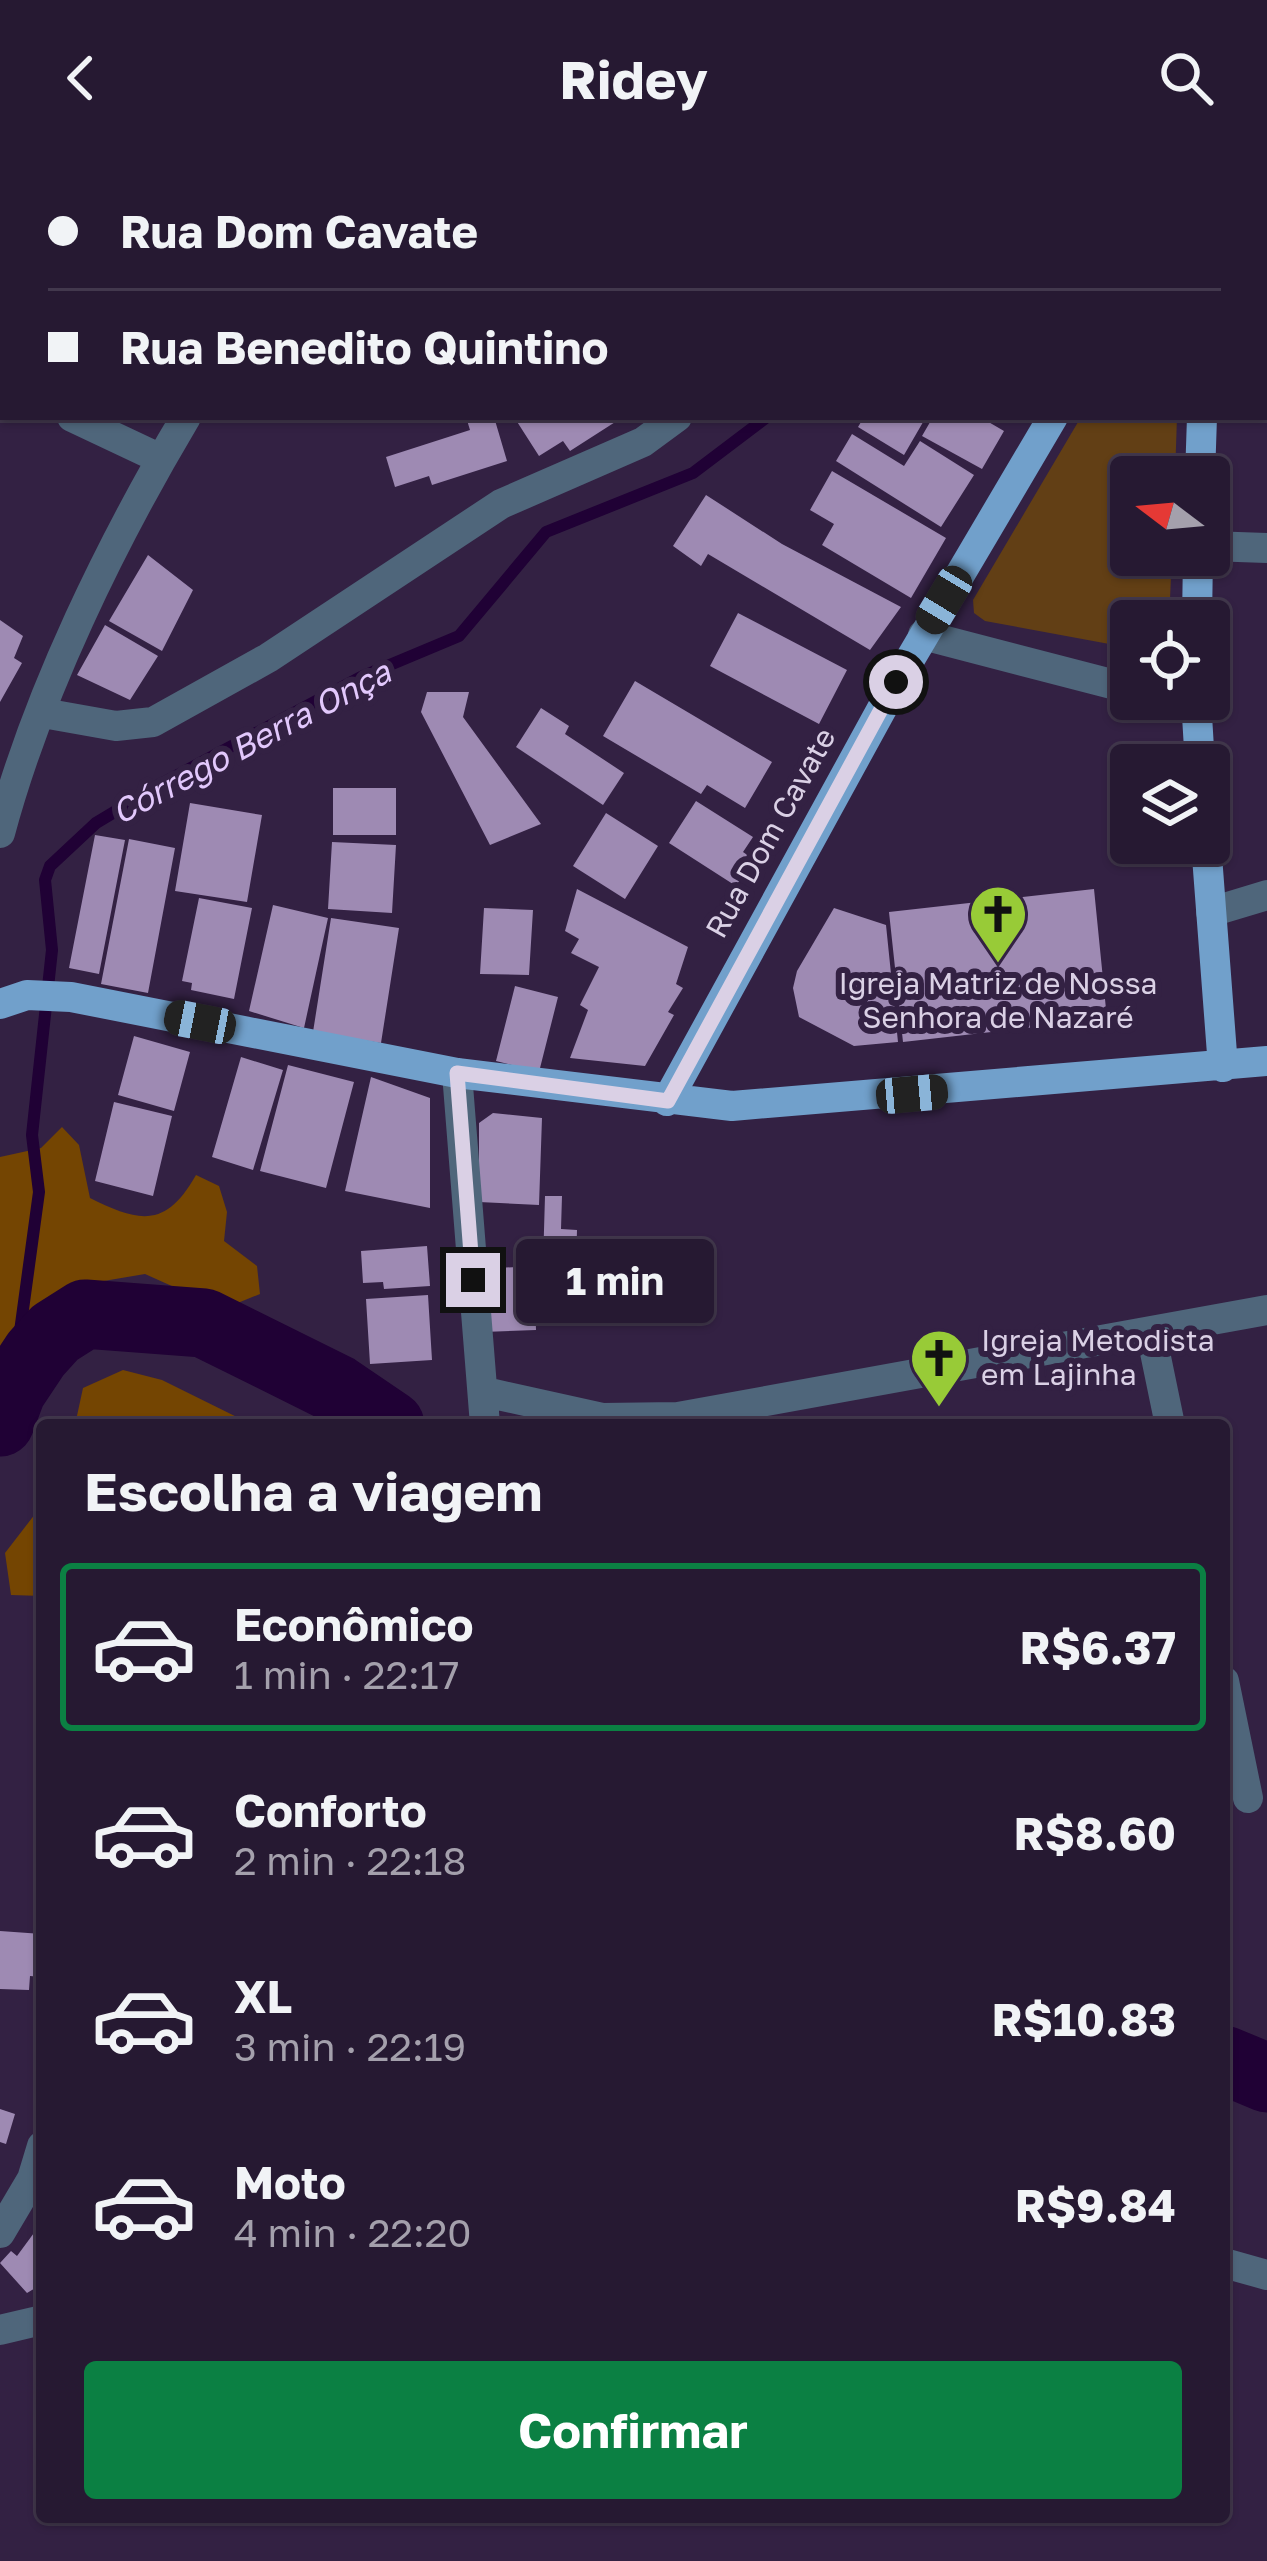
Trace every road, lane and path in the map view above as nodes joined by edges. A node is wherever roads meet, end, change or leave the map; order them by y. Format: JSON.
{"nodes":[{"id":1,"x":77,"y":420,"type":"edge"},
{"id":2,"x":184,"y":420,"type":"edge"},
{"id":3,"x":673,"y":420,"type":"edge"},
{"id":4,"x":1046,"y":420,"type":"edge"},
{"id":5,"x":1202,"y":420,"type":"edge"},
{"id":6,"x":1201,"y":456,"type":"edge"},
{"id":7,"x":161,"y":459,"type":"junction"},
{"id":8,"x":1230,"y":547,"type":"edge"},
{"id":9,"x":1267,"y":548,"type":"edge"},
{"id":10,"x":922,"y":635,"type":"junction"},
{"id":11,"x":1110,"y":684,"type":"edge"},
{"id":12,"x":43,"y":713,"type":"junction"},
{"id":13,"x":0,"y":833,"type":"edge"},
{"id":14,"x":1208,"y":864,"type":"edge"},
{"id":15,"x":1267,"y":896,"type":"edge"},
{"id":16,"x":1211,"y":912,"type":"junction"},
{"id":17,"x":8,"y":999,"type":"edge"},
{"id":18,"x":1267,"y":1061,"type":"edge"},
{"id":19,"x":1223,"y":1067,"type":"junction"},
{"id":20,"x":457,"y":1073,"type":"junction"},
{"id":21,"x":668,"y":1101,"type":"junction"},
{"id":22,"x":1267,"y":1310,"type":"edge"},
{"id":23,"x":1151,"y":1334,"type":"junction"},
{"id":24,"x":485,"y":1413,"type":"edge"},
{"id":25,"x":1169,"y":1419,"type":"edge"},
{"id":26,"x":1230,"y":1710,"type":"edge"},
{"id":27,"x":1249,"y":1798,"type":"dead end"},
{"id":28,"x":36,"y":2166,"type":"edge"},
{"id":29,"x":0,"y":2233,"type":"edge"},
{"id":30,"x":1230,"y":2265,"type":"edge"},
{"id":31,"x":1267,"y":2275,"type":"edge"},
{"id":32,"x":36,"y":2321,"type":"edge"},
{"id":33,"x":0,"y":2330,"type":"edge"}],
"edges":[{"from":1,"to":7,"type":"street"},
{"from":2,"to":7,"type":"street"},
{"from":3,"to":12,"type":"street"},
{"from":4,"to":10,"type":"main road","name":"Rua Dom Cavate"},
{"from":5,"to":6,"type":"main road"},
{"from":7,"to":12,"type":"street"},
{"from":8,"to":9,"type":"street"},
{"from":10,"to":11,"type":"street"},
{"from":10,"to":21,"type":"main road","name":"Rua Dom Cavate"},
{"from":12,"to":13,"type":"street"},
{"from":14,"to":16,"type":"main road"},
{"from":15,"to":16,"type":"street"},
{"from":16,"to":19,"type":"main road"},
{"from":17,"to":20,"type":"main road"},
{"from":18,"to":19,"type":"main road"},
{"from":19,"to":21,"type":"main road"},
{"from":20,"to":21,"type":"main road"},
{"from":20,"to":24,"type":"street"},
{"from":22,"to":23,"type":"street"},
{"from":23,"to":24,"type":"street"},
{"from":23,"to":25,"type":"street"},
{"from":26,"to":27,"type":"street"},
{"from":28,"to":29,"type":"street"},
{"from":30,"to":31,"type":"street"},
{"from":32,"to":33,"type":"street"}]}
